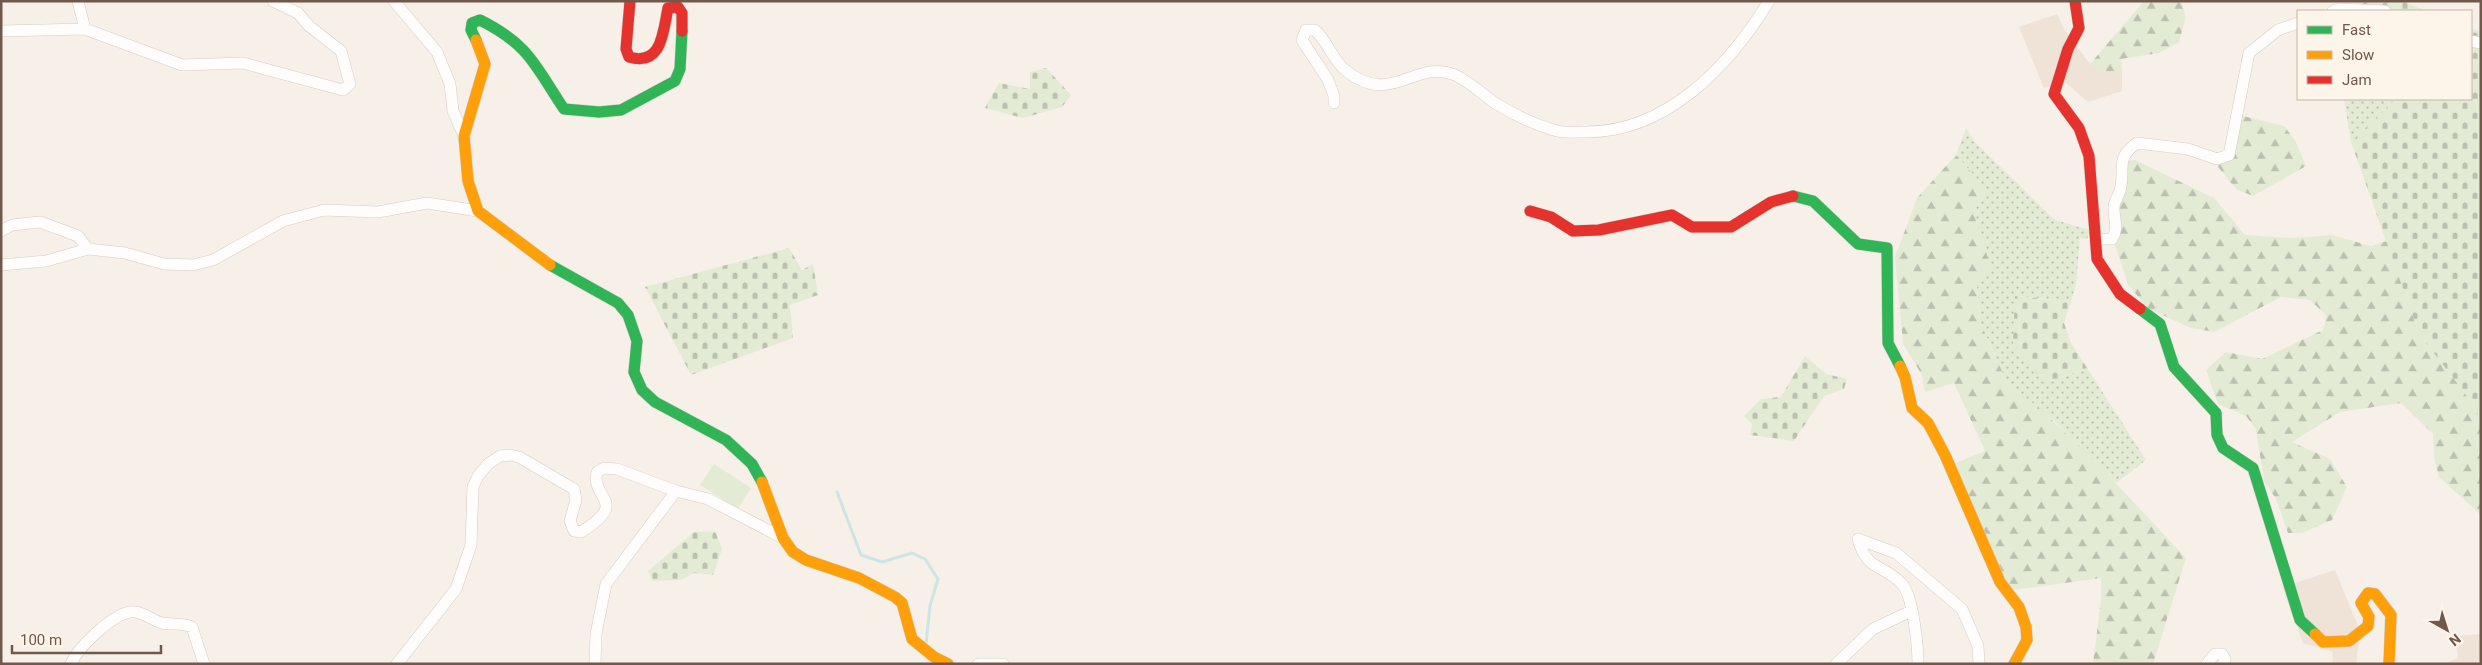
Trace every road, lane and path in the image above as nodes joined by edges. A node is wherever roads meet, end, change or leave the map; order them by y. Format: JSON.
{"nodes":[{"id":1,"x":78,"y":1,"type":"edge"},
{"id":2,"x":273,"y":1,"type":"edge"},
{"id":3,"x":394,"y":1,"type":"edge"},
{"id":4,"x":630,"y":1,"type":"edge"},
{"id":5,"x":1769,"y":1,"type":"edge"},
{"id":6,"x":2075,"y":1,"type":"edge"},
{"id":7,"x":2336,"y":10,"type":"edge"},
{"id":8,"x":2362,"y":10,"type":"edge"},
{"id":9,"x":2297,"y":23,"type":"edge"},
{"id":10,"x":85,"y":29,"type":"junction"},
{"id":11,"x":1,"y":31,"type":"edge"},
{"id":12,"x":1334,"y":103,"type":"dead end"},
{"id":13,"x":464,"y":136,"type":"junction"},
{"id":14,"x":478,"y":211,"type":"junction"},
{"id":15,"x":1530,"y":211,"type":"dead end"},
{"id":16,"x":1,"y":231,"type":"edge"},
{"id":17,"x":2095,"y":240,"type":"junction"},
{"id":18,"x":88,"y":249,"type":"junction"},
{"id":19,"x":1,"y":265,"type":"edge"},
{"id":20,"x":676,"y":491,"type":"junction"},
{"id":21,"x":783,"y":538,"type":"junction"},
{"id":22,"x":1911,"y":611,"type":"junction"},
{"id":23,"x":71,"y":664,"type":"edge"},
{"id":24,"x":204,"y":664,"type":"edge"},
{"id":25,"x":397,"y":664,"type":"edge"},
{"id":26,"x":595,"y":664,"type":"edge"},
{"id":27,"x":948,"y":664,"type":"edge"},
{"id":28,"x":978,"y":664,"type":"edge"},
{"id":29,"x":1003,"y":664,"type":"edge"},
{"id":30,"x":1836,"y":664,"type":"edge"},
{"id":31,"x":1918,"y":664,"type":"edge"},
{"id":32,"x":1979,"y":664,"type":"edge"},
{"id":33,"x":2014,"y":664,"type":"edge"},
{"id":34,"x":2207,"y":664,"type":"edge"},
{"id":35,"x":2223,"y":664,"type":"edge"},
{"id":36,"x":2389,"y":664,"type":"edge"}],
"edges":[{"from":1,"to":10,"type":"street"},
{"from":2,"to":10,"type":"street"},
{"from":3,"to":13,"type":"street"},
{"from":4,"to":13,"type":"street"},
{"from":5,"to":12,"type":"street"},
{"from":6,"to":17,"type":"street"},
{"from":7,"to":8,"type":"street"},
{"from":9,"to":17,"type":"street"},
{"from":10,"to":11,"type":"street"},
{"from":13,"to":14,"type":"street"},
{"from":14,"to":18,"type":"street"},
{"from":14,"to":21,"type":"street"},
{"from":15,"to":33,"type":"street"},
{"from":16,"to":18,"type":"street"},
{"from":17,"to":36,"type":"street"},
{"from":18,"to":19,"type":"street"},
{"from":20,"to":21,"type":"street"},
{"from":20,"to":25,"type":"street"},
{"from":20,"to":26,"type":"street"},
{"from":21,"to":27,"type":"street"},
{"from":22,"to":30,"type":"street"},
{"from":22,"to":31,"type":"street"},
{"from":22,"to":32,"type":"street"},
{"from":23,"to":24,"type":"street"},
{"from":28,"to":29,"type":"street"},
{"from":34,"to":35,"type":"street"}]}
